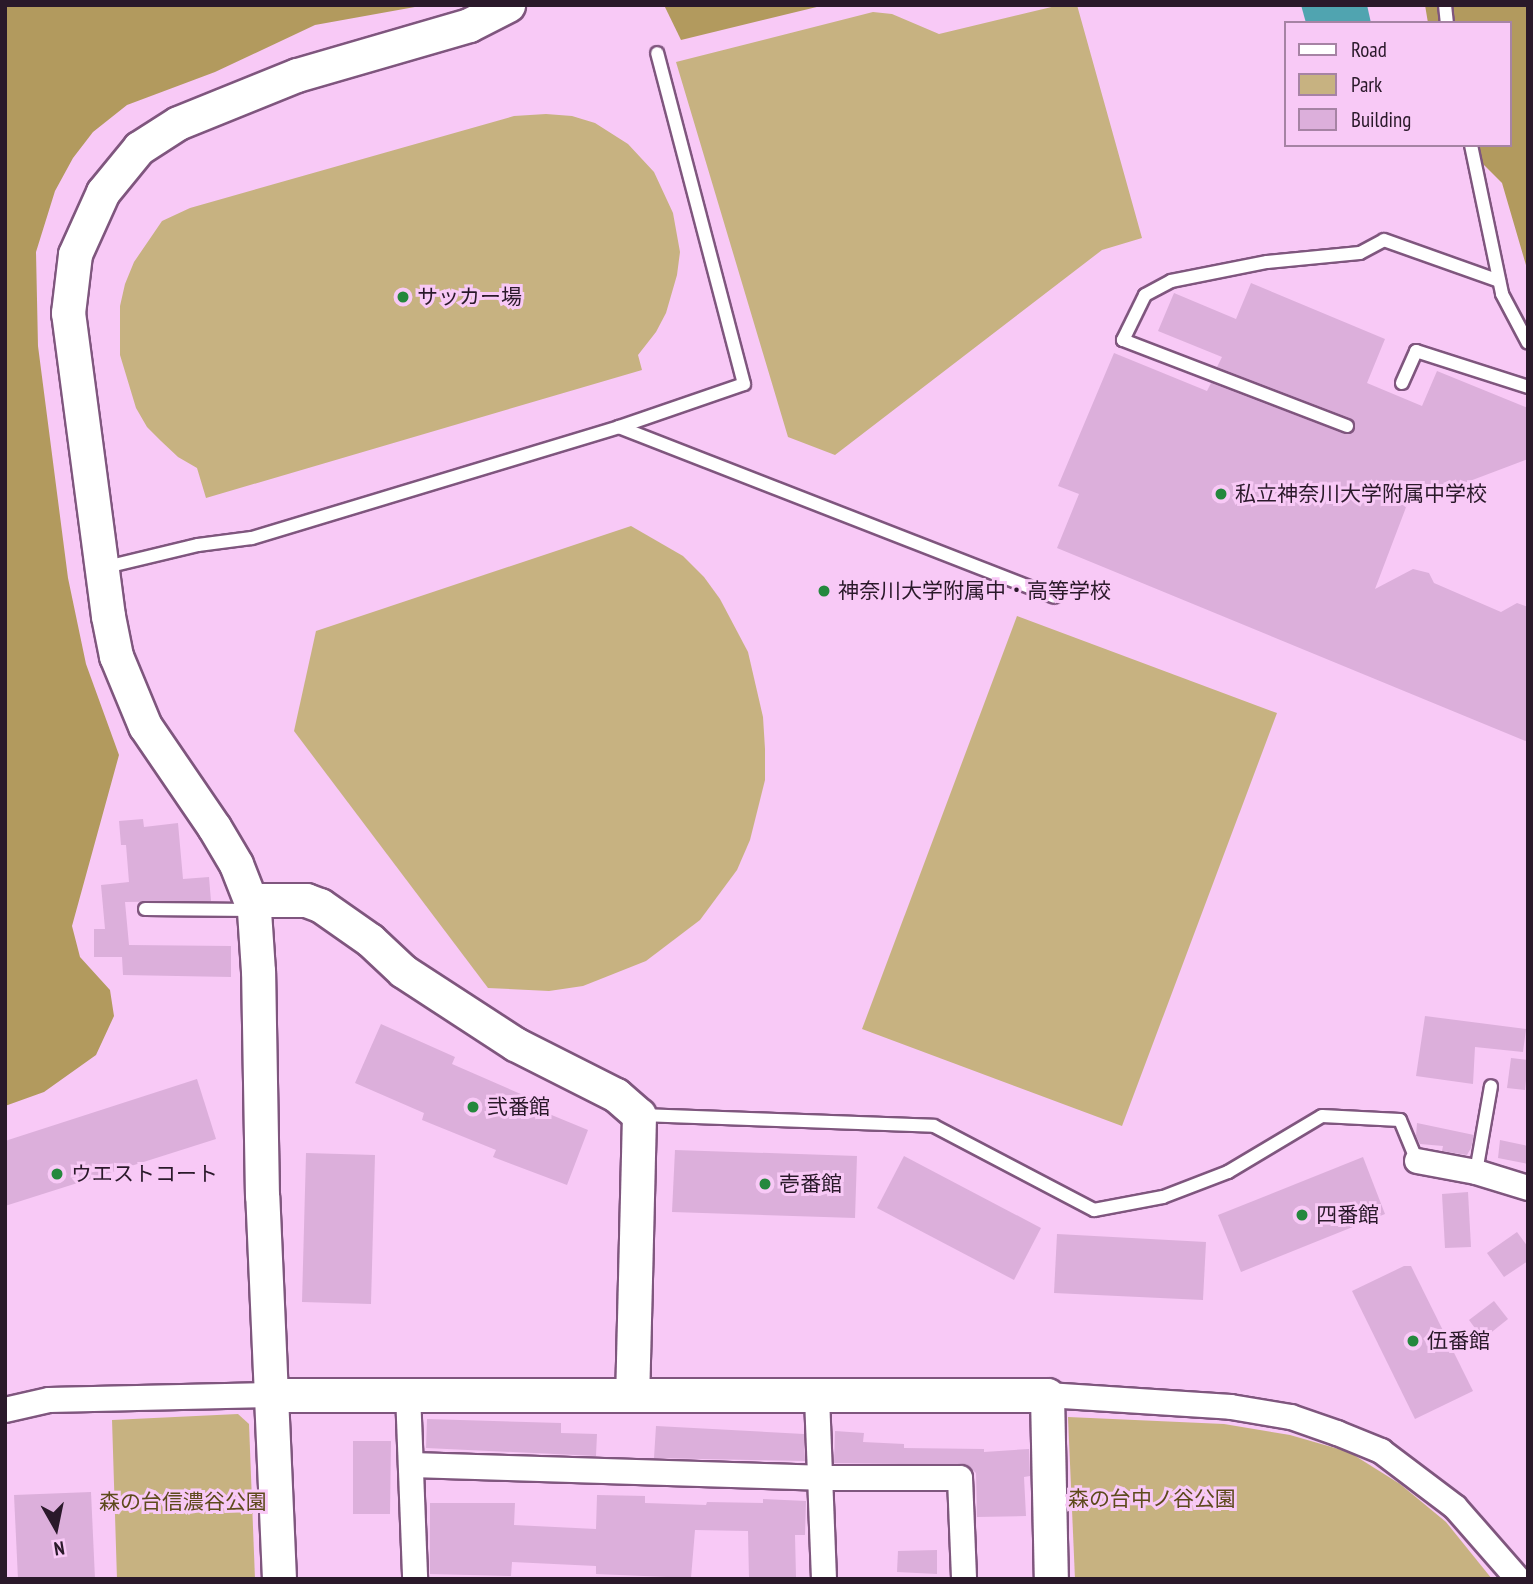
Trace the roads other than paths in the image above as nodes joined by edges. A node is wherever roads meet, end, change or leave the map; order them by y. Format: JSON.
{"nodes":[{"id":1,"x":508,"y":5,"type":"edge"},
{"id":2,"x":657,"y":53,"type":"dead end"},
{"id":3,"x":1471,"y":147,"type":"edge"},
{"id":4,"x":1499,"y":281,"type":"junction"},
{"id":5,"x":1528,"y":343,"type":"edge"},
{"id":6,"x":1402,"y":383,"type":"dead end"},
{"id":7,"x":1528,"y":387,"type":"edge"},
{"id":8,"x":1347,"y":426,"type":"dead end"},
{"id":9,"x":619,"y":427,"type":"junction"},
{"id":10,"x":102,"y":568,"type":"junction"},
{"id":11,"x":1054,"y":597,"type":"dead end"},
{"id":12,"x":252,"y":905,"type":"junction"},
{"id":13,"x":145,"y":909,"type":"dead end"},
{"id":14,"x":1491,"y":1086,"type":"dead end"},
{"id":15,"x":639,"y":1115,"type":"junction"},
{"id":16,"x":1417,"y":1161,"type":"joint"},
{"id":17,"x":1476,"y":1172,"type":"junction"},
{"id":18,"x":1528,"y":1188,"type":"edge"},
{"id":19,"x":408,"y":1394,"type":"junction"},
{"id":20,"x":632,"y":1394,"type":"junction"},
{"id":21,"x":270,"y":1395,"type":"junction"},
{"id":22,"x":1047,"y":1395,"type":"junction"},
{"id":23,"x":817,"y":1397,"type":"junction"},
{"id":24,"x":5,"y":1410,"type":"edge"},
{"id":25,"x":412,"y":1465,"type":"junction"},
{"id":26,"x":820,"y":1478,"type":"junction"},
{"id":27,"x":279,"y":1579,"type":"edge"},
{"id":28,"x":415,"y":1579,"type":"edge"},
{"id":29,"x":824,"y":1579,"type":"edge"},
{"id":30,"x":964,"y":1579,"type":"edge"},
{"id":31,"x":1051,"y":1579,"type":"edge"},
{"id":32,"x":1518,"y":1579,"type":"edge"}],
"edges":[{"from":1,"to":10,"type":"street"},
{"from":2,"to":9,"type":"lane"},
{"from":3,"to":4,"type":"lane"},
{"from":4,"to":5,"type":"lane"},
{"from":4,"to":8,"type":"lane"},
{"from":6,"to":7,"type":"lane"},
{"from":9,"to":10,"type":"lane"},
{"from":9,"to":11,"type":"lane"},
{"from":10,"to":12,"type":"street"},
{"from":12,"to":13,"type":"lane"},
{"from":12,"to":15,"type":"street"},
{"from":12,"to":21,"type":"street"},
{"from":14,"to":17,"type":"lane"},
{"from":15,"to":16,"type":"lane"},
{"from":15,"to":20,"type":"street"},
{"from":16,"to":17,"type":"street"},
{"from":17,"to":18,"type":"street"},
{"from":19,"to":20,"type":"street"},
{"from":19,"to":21,"type":"street"},
{"from":19,"to":25,"type":"street"},
{"from":20,"to":23,"type":"street"},
{"from":21,"to":24,"type":"street"},
{"from":21,"to":27,"type":"street"},
{"from":22,"to":23,"type":"street"},
{"from":22,"to":31,"type":"street"},
{"from":22,"to":32,"type":"street"},
{"from":23,"to":26,"type":"street"},
{"from":25,"to":26,"type":"street"},
{"from":25,"to":28,"type":"street"},
{"from":26,"to":29,"type":"street"},
{"from":26,"to":30,"type":"street"}]}
